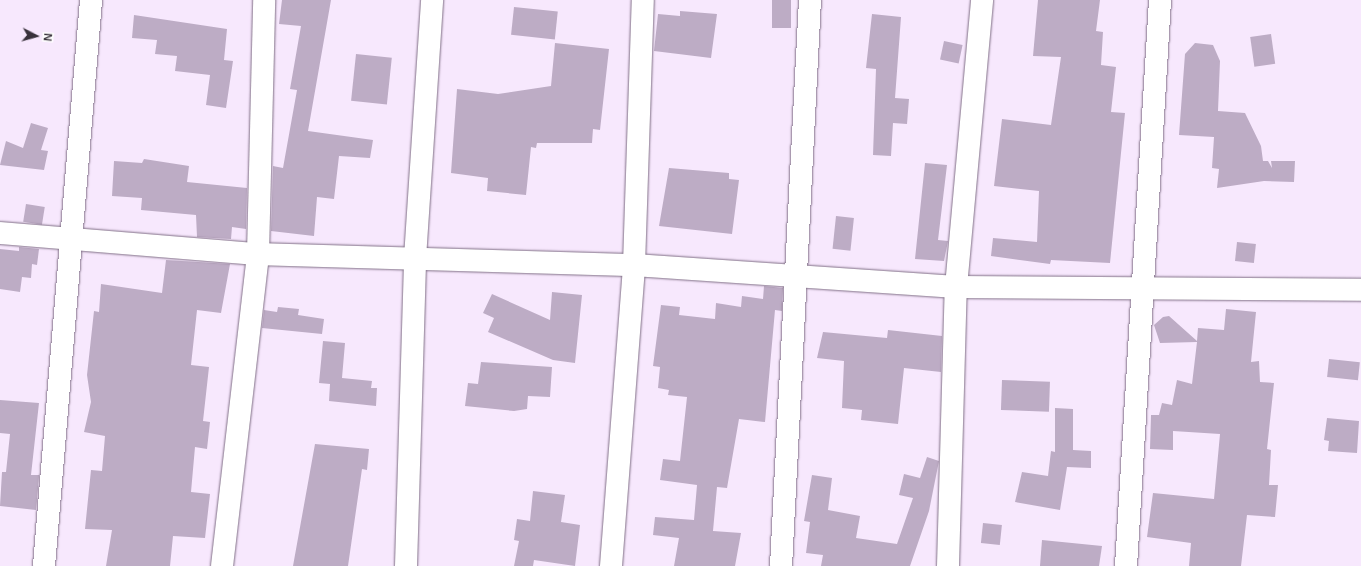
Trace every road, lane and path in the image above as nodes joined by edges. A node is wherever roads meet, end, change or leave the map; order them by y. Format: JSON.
{"nodes":[{"id":1,"x":92,"y":0,"type":"edge"},
{"id":2,"x":264,"y":0,"type":"edge"},
{"id":3,"x":432,"y":0,"type":"edge"},
{"id":4,"x":643,"y":0,"type":"edge"},
{"id":5,"x":810,"y":0,"type":"edge"},
{"id":6,"x":982,"y":0,"type":"edge"},
{"id":7,"x":1160,"y":0,"type":"edge"},
{"id":8,"x":0,"y":233,"type":"edge"},
{"id":9,"x":69,"y":237,"type":"junction"},
{"id":10,"x":258,"y":254,"type":"junction"},
{"id":11,"x":415,"y":258,"type":"junction"},
{"id":12,"x":634,"y":265,"type":"junction"},
{"id":13,"x":795,"y":279,"type":"junction"},
{"id":14,"x":956,"y":287,"type":"junction"},
{"id":15,"x":1142,"y":287,"type":"junction"},
{"id":16,"x":1361,"y":290,"type":"edge"},
{"id":17,"x":44,"y":566,"type":"edge"},
{"id":18,"x":222,"y":566,"type":"edge"},
{"id":19,"x":406,"y":566,"type":"edge"},
{"id":20,"x":612,"y":566,"type":"edge"},
{"id":21,"x":781,"y":566,"type":"edge"},
{"id":22,"x":948,"y":566,"type":"edge"},
{"id":23,"x":1126,"y":566,"type":"edge"}],
"edges":[{"from":1,"to":9,"type":"street"},
{"from":2,"to":10,"type":"street"},
{"from":3,"to":11,"type":"street"},
{"from":4,"to":12,"type":"street"},
{"from":5,"to":13,"type":"street"},
{"from":6,"to":14,"type":"street"},
{"from":7,"to":15,"type":"street"},
{"from":8,"to":9,"type":"street"},
{"from":9,"to":10,"type":"street"},
{"from":9,"to":17,"type":"street"},
{"from":10,"to":11,"type":"street"},
{"from":10,"to":18,"type":"street"},
{"from":11,"to":12,"type":"street"},
{"from":11,"to":19,"type":"street"},
{"from":12,"to":13,"type":"street"},
{"from":12,"to":20,"type":"street"},
{"from":13,"to":14,"type":"street"},
{"from":13,"to":21,"type":"street"},
{"from":14,"to":15,"type":"street"},
{"from":14,"to":22,"type":"street"},
{"from":15,"to":16,"type":"street"},
{"from":15,"to":23,"type":"street"}]}
